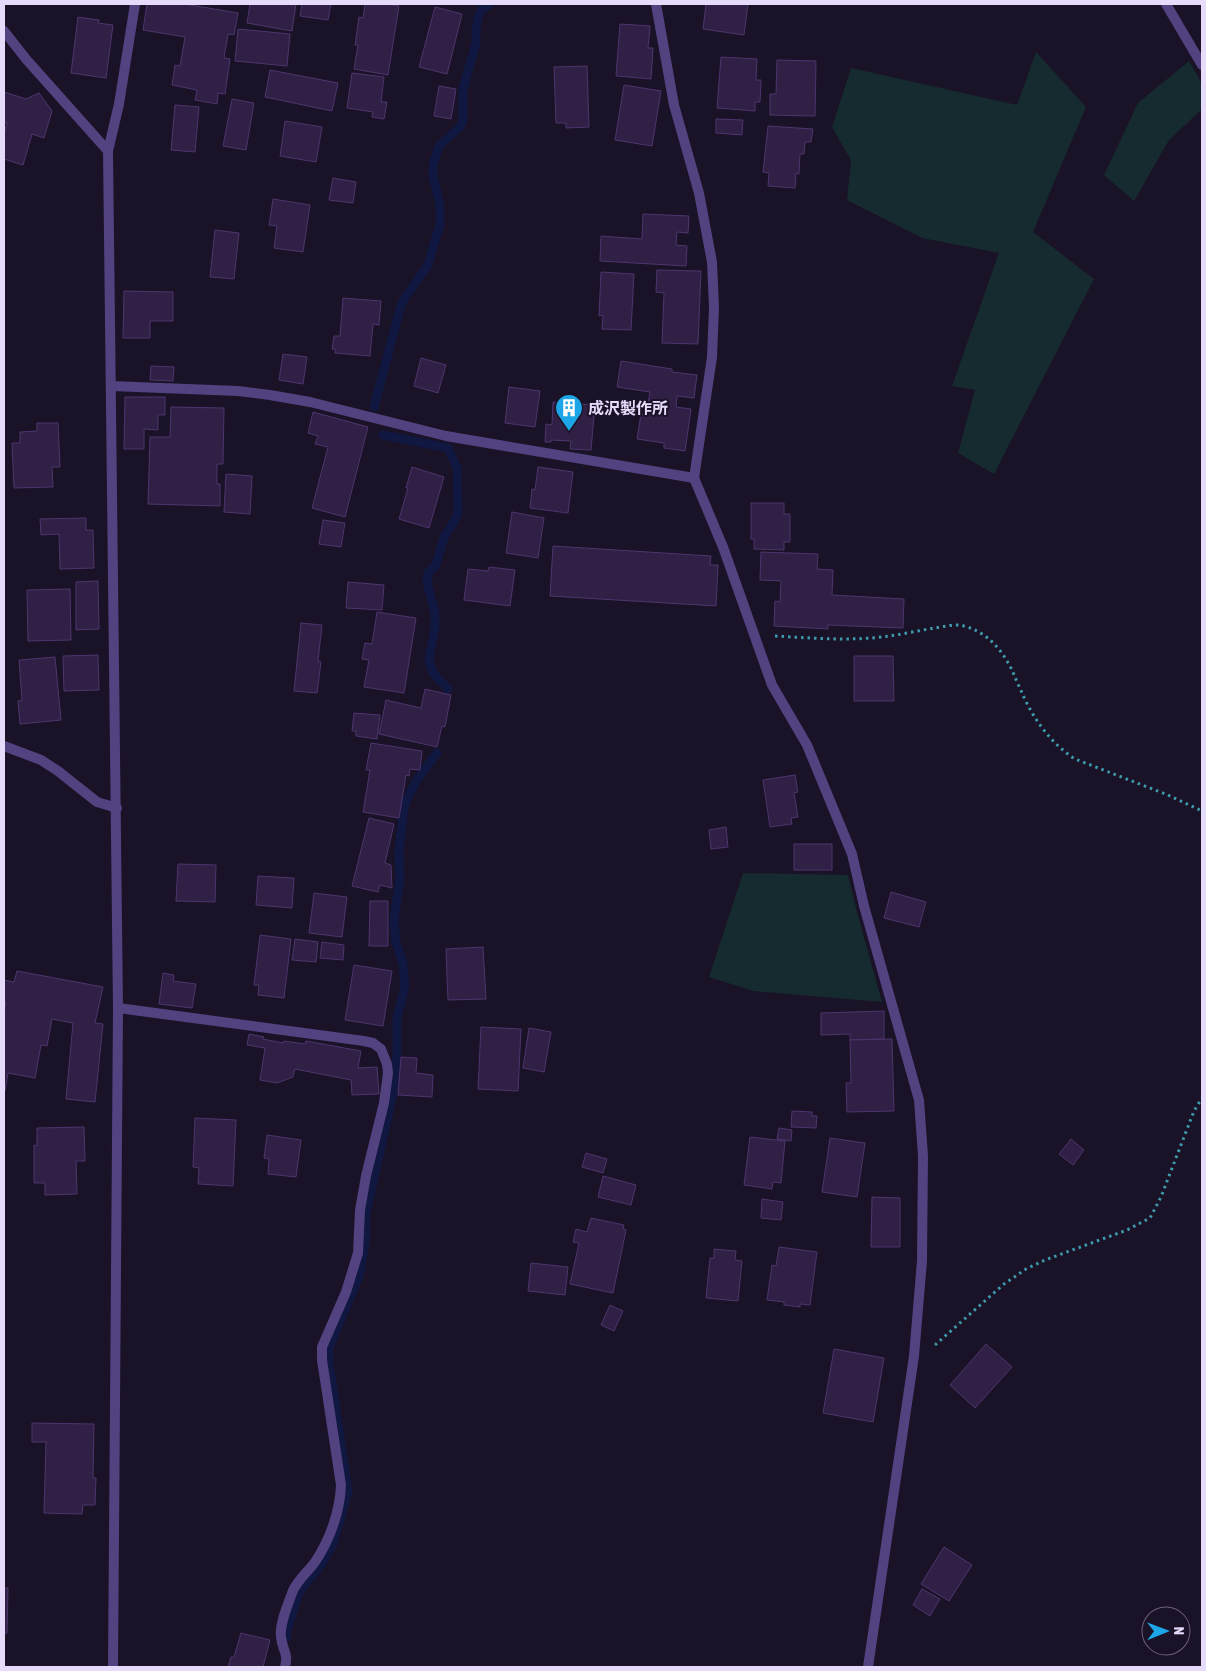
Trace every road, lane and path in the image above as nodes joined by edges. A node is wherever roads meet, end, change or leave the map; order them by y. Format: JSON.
{"nodes":[{"id":1,"x":136,"y":4,"type":"edge"},
{"id":2,"x":656,"y":4,"type":"edge"},
{"id":3,"x":1166,"y":4,"type":"edge"},
{"id":4,"x":4,"y":31,"type":"edge"},
{"id":5,"x":1202,"y":66,"type":"edge"},
{"id":6,"x":108,"y":151,"type":"junction"},
{"id":7,"x":111,"y":386,"type":"junction"},
{"id":8,"x":694,"y":478,"type":"junction"},
{"id":9,"x":753,"y":635,"type":"junction"},
{"id":10,"x":4,"y":746,"type":"edge"},
{"id":11,"x":117,"y":808,"type":"junction"},
{"id":12,"x":1202,"y":811,"type":"edge"},
{"id":13,"x":118,"y":1008,"type":"junction"},
{"id":14,"x":1202,"y":1098,"type":"edge"},
{"id":15,"x":914,"y":1356,"type":"junction"},
{"id":16,"x":113,"y":1667,"type":"edge"},
{"id":17,"x":285,"y":1667,"type":"edge"},
{"id":18,"x":868,"y":1667,"type":"edge"}],
"edges":[{"from":1,"to":6,"type":"street"},
{"from":2,"to":8,"type":"street"},
{"from":3,"to":5,"type":"street"},
{"from":4,"to":6,"type":"street"},
{"from":6,"to":7,"type":"street"},
{"from":7,"to":8,"type":"street"},
{"from":7,"to":11,"type":"street"},
{"from":8,"to":9,"type":"street"},
{"from":9,"to":12,"type":"path"},
{"from":9,"to":15,"type":"street"},
{"from":10,"to":11,"type":"street"},
{"from":11,"to":13,"type":"street"},
{"from":13,"to":16,"type":"street"},
{"from":13,"to":17,"type":"street"},
{"from":14,"to":15,"type":"path"},
{"from":15,"to":18,"type":"street"}]}
